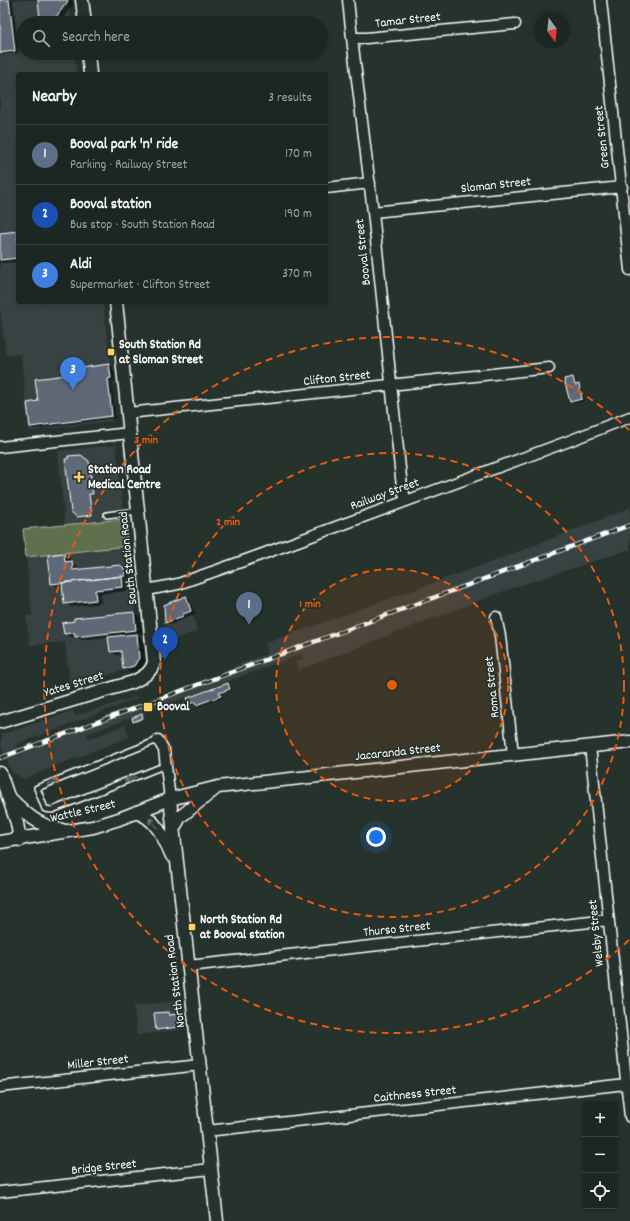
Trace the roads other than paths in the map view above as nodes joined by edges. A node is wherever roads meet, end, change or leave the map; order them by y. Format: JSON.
{"nodes":[{"id":1,"x":82,"y":0,"type":"edge"},
{"id":2,"x":348,"y":0,"type":"edge"},
{"id":3,"x":601,"y":0,"type":"edge"},
{"id":4,"x":84,"y":16,"type":"edge"},
{"id":5,"x":515,"y":24,"type":"dead end"},
{"id":6,"x":352,"y":38,"type":"junction"},
{"id":7,"x":89,"y":60,"type":"edge"},
{"id":8,"x":90,"y":72,"type":"edge"},
{"id":9,"x":370,"y":183,"type":"junction"},
{"id":10,"x":622,"y":187,"type":"junction"},
{"id":11,"x":328,"y":188,"type":"edge"},
{"id":12,"x":373,"y":212,"type":"junction"},
{"id":13,"x":630,"y":270,"type":"edge"},
{"id":14,"x":116,"y":304,"type":"edge"},
{"id":15,"x":549,"y":368,"type":"dead end"},
{"id":16,"x":391,"y":385,"type":"junction"},
{"id":17,"x":128,"y":413,"type":"junction"},
{"id":18,"x":630,"y":417,"type":"edge"},
{"id":19,"x":130,"y":433,"type":"junction"},
{"id":20,"x":0,"y":447,"type":"edge"},
{"id":21,"x":406,"y":501,"type":"junction"},
{"id":22,"x":138,"y":511,"type":"junction"},
{"id":23,"x":107,"y":515,"type":"dead end"},
{"id":24,"x":147,"y":590,"type":"junction"},
{"id":25,"x":496,"y":616,"type":"dead end"},
{"id":26,"x":152,"y":668,"type":"joint"},
{"id":27,"x":0,"y":722,"type":"edge"},
{"id":28,"x":158,"y":740,"type":"joint"},
{"id":29,"x":630,"y":742,"type":"edge"},
{"id":30,"x":590,"y":746,"type":"junction"},
{"id":31,"x":513,"y":754,"type":"junction"},
{"id":32,"x":166,"y":764,"type":"junction"},
{"id":33,"x":0,"y":773,"type":"edge"},
{"id":34,"x":218,"y":787,"type":"junction"},
{"id":35,"x":8,"y":796,"type":"junction"},
{"id":36,"x":170,"y":799,"type":"junction"},
{"id":37,"x":136,"y":812,"type":"junction"},
{"id":38,"x":173,"y":830,"type":"junction"},
{"id":39,"x":68,"y":832,"type":"junction"},
{"id":40,"x":20,"y":840,"type":"junction"},
{"id":41,"x":0,"y":842,"type":"edge"},
{"id":42,"x":176,"y":864,"type":"junction"},
{"id":43,"x":609,"y":920,"type":"junction"},
{"id":44,"x":188,"y":966,"type":"junction"},
{"id":45,"x":200,"y":1065,"type":"junction"},
{"id":46,"x":626,"y":1084,"type":"junction"},
{"id":47,"x":0,"y":1087,"type":"edge"},
{"id":48,"x":630,"y":1117,"type":"edge"},
{"id":49,"x":207,"y":1131,"type":"junction"},
{"id":50,"x":211,"y":1169,"type":"junction"},
{"id":51,"x":0,"y":1192,"type":"edge"},
{"id":52,"x":217,"y":1221,"type":"edge"}],
"edges":[{"from":1,"to":4,"type":"street"},
{"from":2,"to":6,"type":"street","name":"Booval Street"},
{"from":3,"to":10,"type":"street","name":"Green Street"},
{"from":5,"to":6,"type":"street","name":"Tamar Street"},
{"from":6,"to":9,"type":"street","name":"Booval Street"},
{"from":7,"to":8,"type":"street"},
{"from":9,"to":11,"type":"street"},
{"from":9,"to":12,"type":"street","name":"Booval Street"},
{"from":10,"to":12,"type":"street","name":"Sloman Street"},
{"from":10,"to":13,"type":"street","name":"Green Street"},
{"from":12,"to":16,"type":"street","name":"Booval Street"},
{"from":14,"to":17,"type":"street","name":"South Station Road"},
{"from":15,"to":16,"type":"street","name":"Clifton Street"},
{"from":16,"to":17,"type":"street","name":"Clifton Street"},
{"from":16,"to":21,"type":"street","name":"Booval Street"},
{"from":17,"to":19,"type":"street","name":"South Station Road"},
{"from":18,"to":21,"type":"street","name":"Railway Street"},
{"from":19,"to":20,"type":"street"},
{"from":19,"to":22,"type":"street","name":"South Station Road"},
{"from":21,"to":24,"type":"street","name":"Railway Street"},
{"from":22,"to":23,"type":"lane"},
{"from":22,"to":24,"type":"street","name":"South Station Road"},
{"from":24,"to":26,"type":"street","name":"South Station Road"},
{"from":25,"to":31,"type":"street","name":"Roma Street"},
{"from":26,"to":27,"type":"street","name":"Yates Street"},
{"from":28,"to":32,"type":"street","name":"North Station Road"},
{"from":32,"to":28,"type":"lane","one_way":true},
{"from":29,"to":30,"type":"street","name":"Jacaranda Street"},
{"from":30,"to":31,"type":"street","name":"Jacaranda Street"},
{"from":30,"to":43,"type":"street","name":"Welsby Street"},
{"from":31,"to":34,"type":"street","name":"Jacaranda Street"},
{"from":32,"to":36,"type":"street","name":"North Station Road"},
{"from":33,"to":35,"type":"street"},
{"from":34,"to":36,"type":"street","name":"Jacaranda Street"},
{"from":34,"to":38,"type":"street"},
{"from":35,"to":39,"type":"street"},
{"from":35,"to":40,"type":"street"},
{"from":36,"to":37,"type":"street","name":"Wattle Street"},
{"from":36,"to":38,"type":"street","name":"North Station Road"},
{"from":37,"to":39,"type":"street","name":"Wattle Street"},
{"from":42,"to":37,"type":"street","one_way":true},
{"from":38,"to":42,"type":"street","name":"North Station Road"},
{"from":39,"to":40,"type":"street","name":"Wattle Street"},
{"from":40,"to":41,"type":"street","name":"Wattle Street"},
{"from":42,"to":44,"type":"street","name":"North Station Road"},
{"from":43,"to":44,"type":"street","name":"Thurso Street"},
{"from":43,"to":46,"type":"street","name":"Welsby Street"},
{"from":44,"to":45,"type":"street","name":"North Station Road"},
{"from":45,"to":47,"type":"street","name":"Miller Street"},
{"from":45,"to":49,"type":"street","name":"North Station Road"},
{"from":46,"to":48,"type":"street","name":"Welsby Street"},
{"from":46,"to":49,"type":"street","name":"Caithness Street"},
{"from":49,"to":50,"type":"street","name":"North Station Road"},
{"from":50,"to":51,"type":"street","name":"Bridge Street"},
{"from":50,"to":52,"type":"street","name":"North Station Road"}]}
